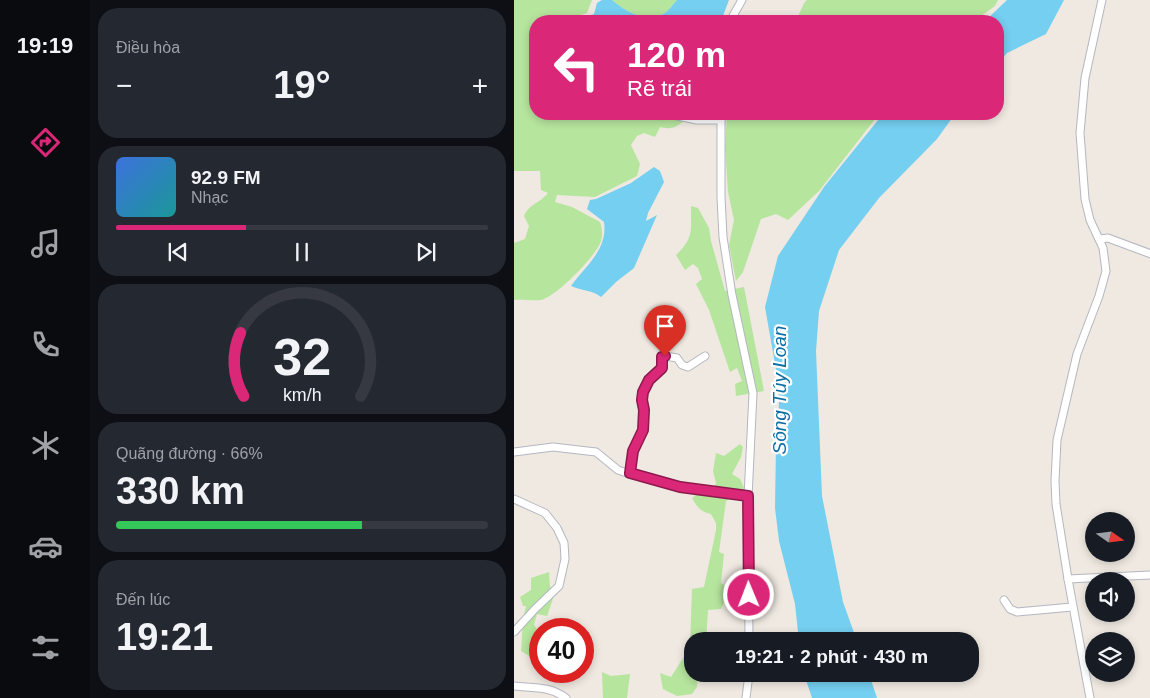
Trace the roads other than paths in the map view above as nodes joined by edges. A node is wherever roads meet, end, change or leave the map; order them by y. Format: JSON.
{"nodes":[{"id":1,"x":742,"y":0,"type":"edge"},
{"id":2,"x":1102,"y":0,"type":"edge"},
{"id":3,"x":733,"y":15,"type":"edge"},
{"id":4,"x":721,"y":120,"type":"edge"},
{"id":5,"x":1100,"y":239,"type":"junction"},
{"id":6,"x":1150,"y":254,"type":"edge"},
{"id":7,"x":704,"y":356,"type":"dead end"},
{"id":8,"x":514,"y":452,"type":"edge"},
{"id":9,"x":630,"y":473,"type":"junction"},
{"id":10,"x":748,"y":496,"type":"junction"},
{"id":11,"x":514,"y":499,"type":"edge"},
{"id":12,"x":1150,"y":575,"type":"edge"},
{"id":13,"x":1068,"y":579,"type":"junction"},
{"id":14,"x":1004,"y":600,"type":"dead end"},
{"id":15,"x":1072,"y":607,"type":"junction"},
{"id":16,"x":514,"y":632,"type":"edge"},
{"id":17,"x":749,"y":632,"type":"edge"},
{"id":18,"x":748,"y":682,"type":"edge"},
{"id":19,"x":514,"y":686,"type":"edge"},
{"id":20,"x":566,"y":698,"type":"edge"},
{"id":21,"x":746,"y":698,"type":"edge"},
{"id":22,"x":1090,"y":698,"type":"edge"}],
"edges":[{"from":1,"to":3,"type":"street"},
{"from":2,"to":5,"type":"street"},
{"from":4,"to":10,"type":"street"},
{"from":5,"to":6,"type":"street"},
{"from":5,"to":13,"type":"street"},
{"from":7,"to":9,"type":"street"},
{"from":8,"to":9,"type":"street"},
{"from":9,"to":10,"type":"street"},
{"from":10,"to":17,"type":"street"},
{"from":11,"to":16,"type":"street"},
{"from":12,"to":13,"type":"street"},
{"from":13,"to":15,"type":"street"},
{"from":14,"to":15,"type":"street"},
{"from":15,"to":22,"type":"street"},
{"from":18,"to":21,"type":"street"},
{"from":19,"to":20,"type":"street"}]}
